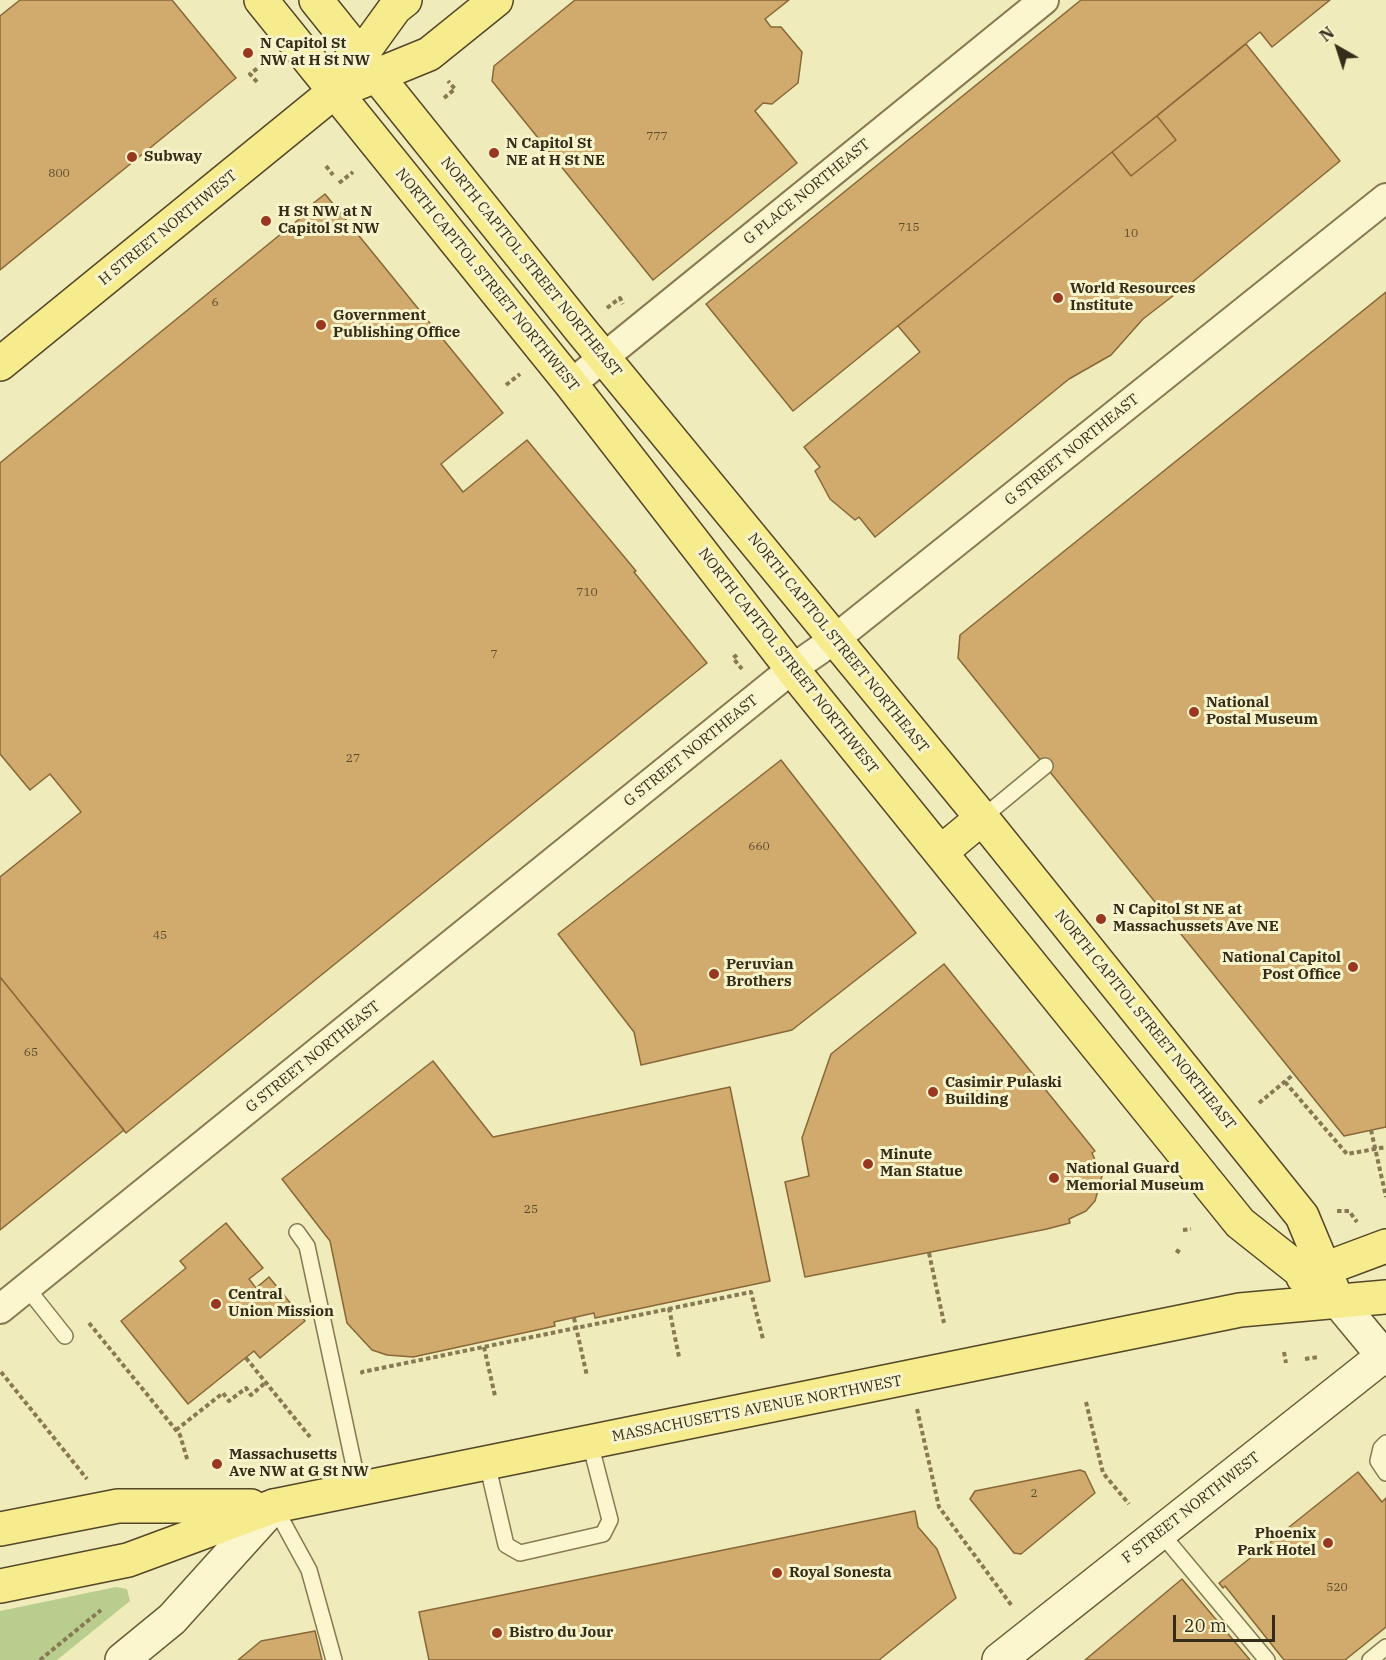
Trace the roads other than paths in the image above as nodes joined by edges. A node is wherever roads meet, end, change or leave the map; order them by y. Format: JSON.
{"nodes":[{"id":1,"x":261,"y":0,"type":"edge"},
{"id":2,"x":316,"y":0,"type":"edge"},
{"id":3,"x":405,"y":0,"type":"edge"},
{"id":4,"x":496,"y":0,"type":"edge"},
{"id":5,"x":1044,"y":0,"type":"edge"},
{"id":6,"x":369,"y":65,"type":"junction"},
{"id":7,"x":335,"y":91,"type":"junction"},
{"id":8,"x":1386,"y":198,"type":"edge"},
{"id":9,"x":603,"y":357,"type":"junction"},
{"id":10,"x":0,"y":364,"type":"edge"},
{"id":11,"x":571,"y":384,"type":"junction"},
{"id":12,"x":835,"y":639,"type":"junction"},
{"id":13,"x":792,"y":669,"type":"junction"},
{"id":14,"x":1045,"y":766,"type":"dead end"},
{"id":15,"x":982,"y":818,"type":"junction"},
{"id":16,"x":940,"y":852,"type":"junction"},
{"id":17,"x":297,"y":1232,"type":"dead end"},
{"id":18,"x":1386,"y":1246,"type":"edge"},
{"id":19,"x":1314,"y":1273,"type":"junction"},
{"id":20,"x":27,"y":1288,"type":"junction"},
{"id":21,"x":1386,"y":1297,"type":"edge"},
{"id":22,"x":1337,"y":1300,"type":"junction"},
{"id":23,"x":0,"y":1309,"type":"edge"},
{"id":24,"x":1240,"y":1310,"type":"junction"},
{"id":25,"x":65,"y":1336,"type":"dead end"},
{"id":26,"x":1385,"y":1358,"type":"edge"},
{"id":27,"x":590,"y":1443,"type":"junction"},
{"id":28,"x":1386,"y":1443,"type":"edge"},
{"id":29,"x":487,"y":1463,"type":"junction"},
{"id":30,"x":1386,"y":1473,"type":"edge"},
{"id":31,"x":359,"y":1489,"type":"junction"},
{"id":32,"x":274,"y":1506,"type":"junction"},
{"id":33,"x":0,"y":1529,"type":"edge"},
{"id":34,"x":1160,"y":1532,"type":"junction"},
{"id":35,"x":0,"y":1586,"type":"edge"},
{"id":36,"x":1386,"y":1647,"type":"edge"},
{"id":37,"x":122,"y":1660,"type":"edge"},
{"id":38,"x":334,"y":1660,"type":"edge"},
{"id":39,"x":999,"y":1660,"type":"edge"},
{"id":40,"x":1267,"y":1660,"type":"edge"},
{"id":41,"x":1370,"y":1660,"type":"edge"}],
"edges":[{"from":1,"to":7,"type":"main road","name":"NORTH CAPITOL STREET NORTHWEST"},
{"from":2,"to":6,"type":"main road","name":"NORTH CAPITOL STREET NORTHEAST"},
{"from":3,"to":6,"type":"main road"},
{"from":4,"to":6,"type":"main road","name":"H STREET NORTHWEST"},
{"from":5,"to":9,"type":"street","name":"G PLACE NORTHEAST"},
{"from":6,"to":7,"type":"main road","name":"H STREET NORTHWEST"},
{"from":6,"to":9,"type":"main road","name":"NORTH CAPITOL STREET NORTHEAST"},
{"from":7,"to":10,"type":"main road","name":"H STREET NORTHWEST"},
{"from":7,"to":11,"type":"main road","name":"NORTH CAPITOL STREET NORTHWEST"},
{"from":8,"to":12,"type":"street","name":"G STREET NORTHEAST"},
{"from":9,"to":11,"type":"street","name":"G PLACE NORTHEAST"},
{"from":9,"to":12,"type":"main road","name":"NORTH CAPITOL STREET NORTHEAST"},
{"from":11,"to":13,"type":"main road","name":"NORTH CAPITOL STREET NORTHWEST"},
{"from":12,"to":13,"type":"street","name":"G STREET NORTHEAST"},
{"from":12,"to":15,"type":"main road","name":"NORTH CAPITOL STREET NORTHEAST"},
{"from":13,"to":16,"type":"main road","name":"NORTH CAPITOL STREET NORTHWEST"},
{"from":13,"to":20,"type":"street","name":"G STREET NORTHEAST"},
{"from":14,"to":15,"type":"lane"},
{"from":15,"to":16,"type":"main road"},
{"from":15,"to":19,"type":"main road","name":"NORTH CAPITOL STREET NORTHEAST"},
{"from":16,"to":19,"type":"main road","name":"NORTH CAPITOL STREET NORTHWEST"},
{"from":17,"to":31,"type":"lane"},
{"from":18,"to":19,"type":"main road","name":"MASSACHUSETTS AVENUE NORTHWEST"},
{"from":19,"to":22,"type":"main road","name":"NORTH CAPITOL STREET NORTHEAST"},
{"from":19,"to":24,"type":"main road","name":"MASSACHUSETTS AVENUE NORTHWEST"},
{"from":20,"to":23,"type":"street","name":"G STREET NORTHEAST"},
{"from":20,"to":25,"type":"lane"},
{"from":21,"to":22,"type":"main road","name":"MASSACHUSETTS AVENUE NORTHWEST"},
{"from":22,"to":24,"type":"main road","name":"MASSACHUSETTS AVENUE NORTHWEST"},
{"from":22,"to":26,"type":"street"},
{"from":24,"to":27,"type":"main road","name":"MASSACHUSETTS AVENUE NORTHWEST"},
{"from":26,"to":34,"type":"street","name":"F STREET NORTHWEST"},
{"from":27,"to":29,"type":"main road","name":"MASSACHUSETTS AVENUE NORTHWEST"},
{"from":27,"to":29,"type":"lane"},
{"from":28,"to":30,"type":"lane"},
{"from":29,"to":31,"type":"main road","name":"MASSACHUSETTS AVENUE NORTHWEST"},
{"from":31,"to":32,"type":"main road","name":"MASSACHUSETTS AVENUE NORTHWEST"},
{"from":32,"to":33,"type":"main road","name":"MASSACHUSETTS AVENUE NORTHWEST"},
{"from":32,"to":35,"type":"main road","name":"MASSACHUSETTS AVENUE NORTHWEST"},
{"from":32,"to":37,"type":"street"},
{"from":32,"to":38,"type":"lane"},
{"from":34,"to":39,"type":"street","name":"F STREET NORTHWEST"},
{"from":34,"to":40,"type":"lane"},
{"from":36,"to":41,"type":"lane"}]}
